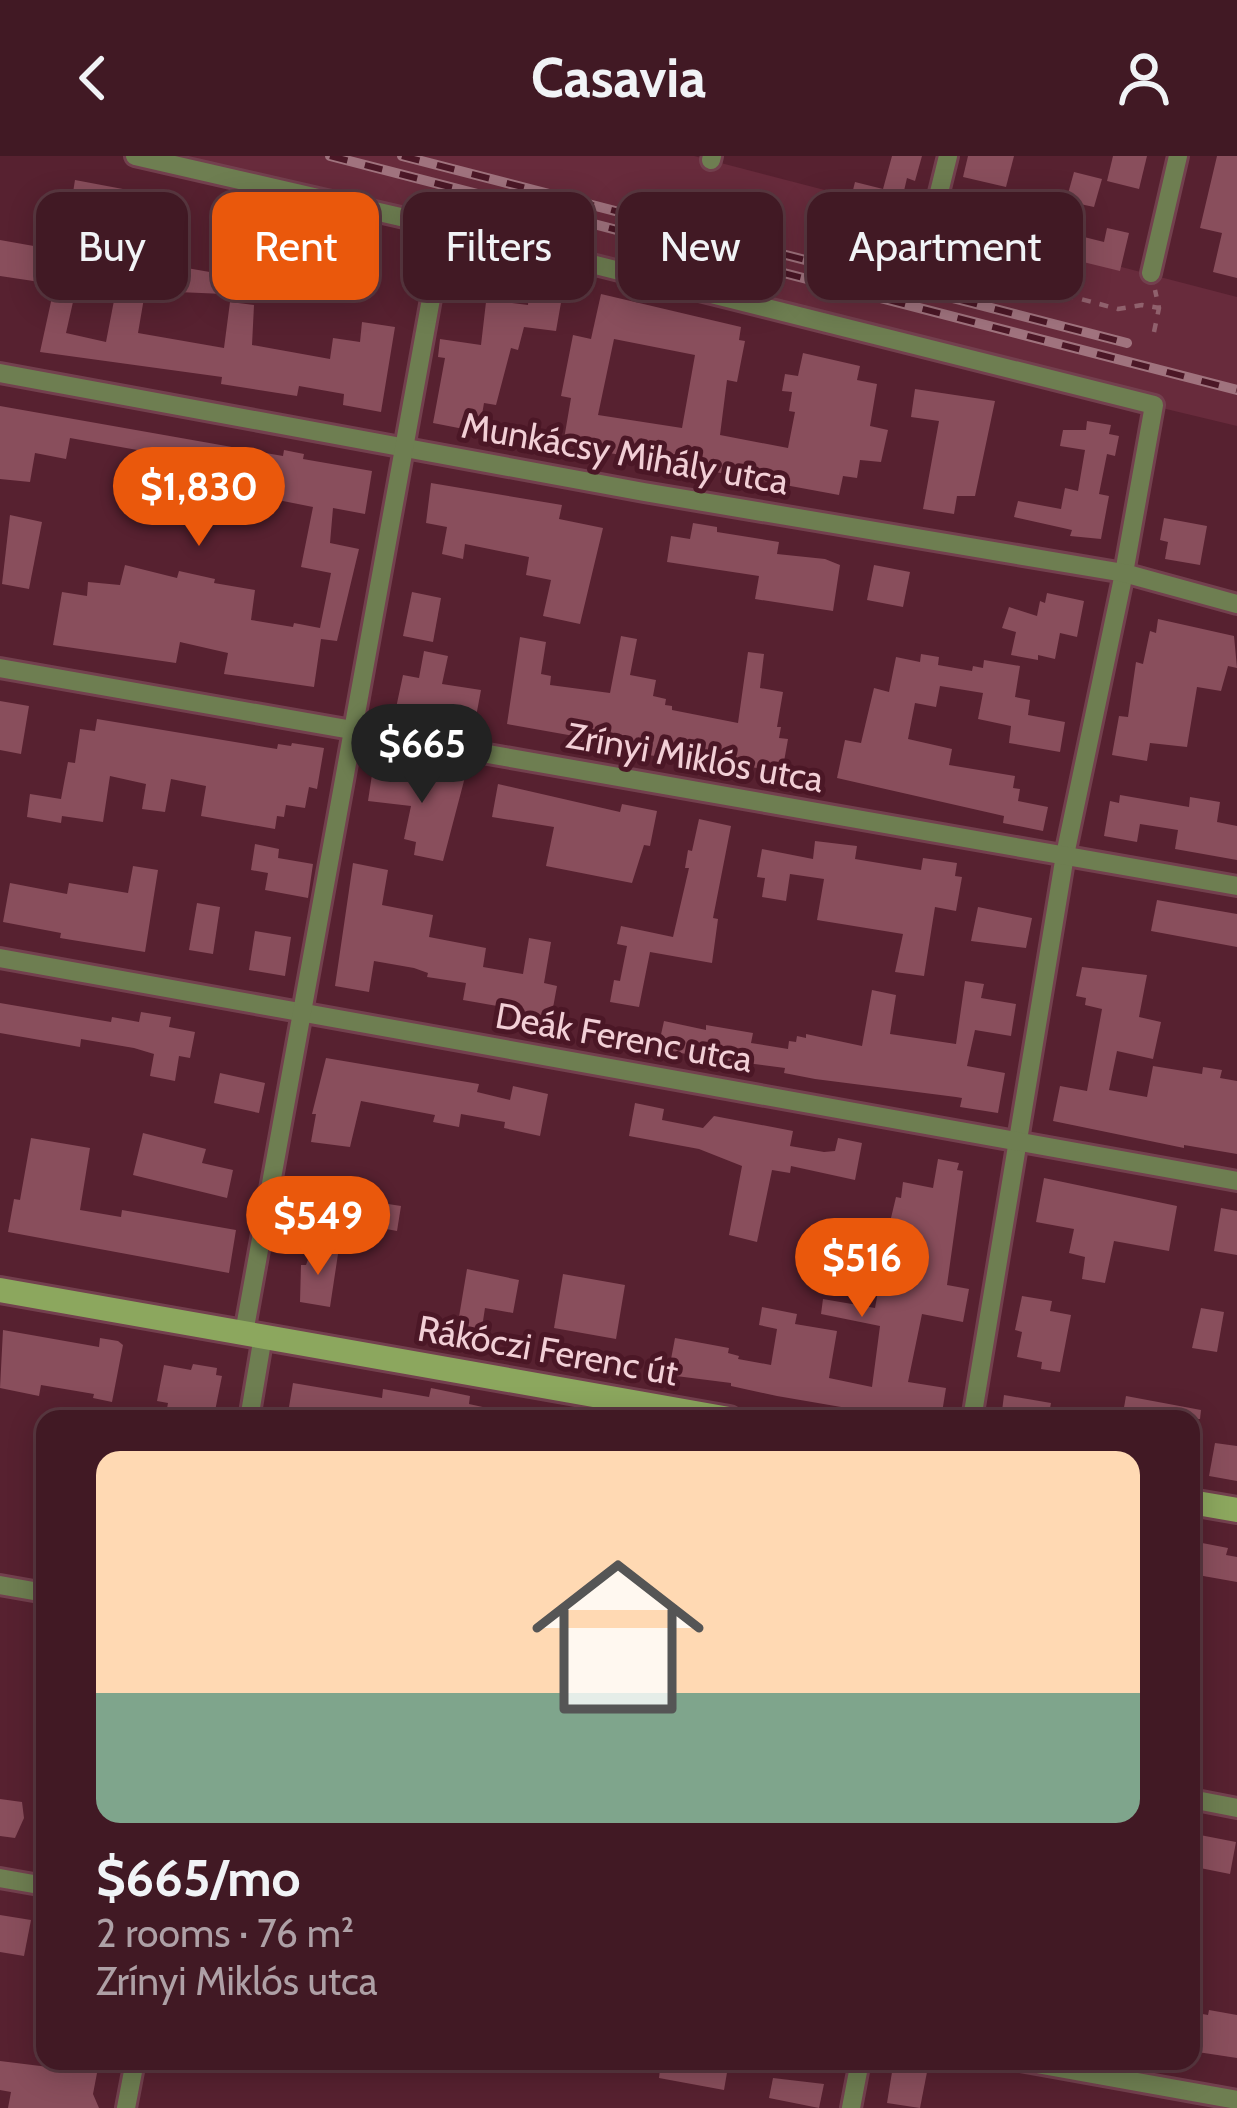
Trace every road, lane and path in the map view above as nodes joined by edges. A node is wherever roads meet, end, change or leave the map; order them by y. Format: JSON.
{"nodes":[{"id":1,"x":135,"y":156,"type":"edge"},
{"id":2,"x":948,"y":156,"type":"edge"},
{"id":3,"x":1178,"y":156,"type":"edge"},
{"id":4,"x":939,"y":192,"type":"edge"},
{"id":5,"x":403,"y":217,"type":"edge"},
{"id":6,"x":594,"y":264,"type":"edge"},
{"id":7,"x":1151,"y":273,"type":"dead end"},
{"id":8,"x":430,"y":300,"type":"edge"},
{"id":9,"x":1083,"y":300,"type":"edge"},
{"id":10,"x":1154,"y":332,"type":"dead end"},
{"id":11,"x":0,"y":373,"type":"edge"},
{"id":12,"x":404,"y":445,"type":"junction"},
{"id":13,"x":1124,"y":574,"type":"junction"},
{"id":14,"x":1237,"y":604,"type":"edge"},
{"id":15,"x":0,"y":668,"type":"edge"},
{"id":16,"x":354,"y":731,"type":"junction"},
{"id":17,"x":1065,"y":854,"type":"junction"},
{"id":18,"x":1237,"y":886,"type":"edge"},
{"id":19,"x":0,"y":958,"type":"edge"},
{"id":20,"x":304,"y":1012,"type":"junction"},
{"id":21,"x":1018,"y":1141,"type":"junction"},
{"id":22,"x":1237,"y":1181,"type":"edge"},
{"id":23,"x":0,"y":1290,"type":"edge"},
{"id":24,"x":254,"y":1335,"type":"junction"},
{"id":25,"x":249,"y":1410,"type":"edge"},
{"id":26,"x":678,"y":1410,"type":"edge"},
{"id":27,"x":973,"y":1410,"type":"edge"},
{"id":28,"x":1200,"y":1504,"type":"edge"},
{"id":29,"x":1237,"y":1510,"type":"edge"},
{"id":30,"x":0,"y":1585,"type":"edge"},
{"id":31,"x":36,"y":1591,"type":"edge"},
{"id":32,"x":1200,"y":1801,"type":"edge"},
{"id":33,"x":1237,"y":1808,"type":"edge"},
{"id":34,"x":0,"y":1878,"type":"edge"},
{"id":35,"x":36,"y":1884,"type":"edge"},
{"id":36,"x":133,"y":2070,"type":"edge"},
{"id":37,"x":858,"y":2070,"type":"edge"},
{"id":38,"x":1069,"y":2070,"type":"edge"},
{"id":39,"x":1237,"y":2101,"type":"edge"},
{"id":40,"x":126,"y":2108,"type":"edge"},
{"id":41,"x":851,"y":2108,"type":"edge"}],
"edges":[{"from":1,"to":5,"type":"street"},
{"from":2,"to":4,"type":"street"},
{"from":3,"to":7,"type":"street"},
{"from":6,"to":13,"type":"street"},
{"from":8,"to":12,"type":"street"},
{"from":9,"to":10,"type":"path"},
{"from":11,"to":12,"type":"street","name":"Munkácsy Mihály utca"},
{"from":12,"to":13,"type":"street","name":"Munkácsy Mihály utca"},
{"from":12,"to":16,"type":"street"},
{"from":13,"to":14,"type":"street","name":"Munkácsy Mihály utca"},
{"from":13,"to":17,"type":"street"},
{"from":15,"to":16,"type":"street","name":"Zrínyi Miklós utca"},
{"from":16,"to":17,"type":"street","name":"Zrínyi Miklós utca"},
{"from":16,"to":20,"type":"street"},
{"from":17,"to":18,"type":"street","name":"Zrínyi Miklós utca"},
{"from":17,"to":21,"type":"street"},
{"from":19,"to":20,"type":"street","name":"Deák Ferenc utca"},
{"from":20,"to":21,"type":"street","name":"Deák Ferenc utca"},
{"from":20,"to":24,"type":"street"},
{"from":21,"to":22,"type":"street","name":"Deák Ferenc utca"},
{"from":21,"to":27,"type":"street"},
{"from":23,"to":24,"type":"street","name":"Rákóczi Ferenc út"},
{"from":24,"to":25,"type":"street"},
{"from":24,"to":26,"type":"street","name":"Rákóczi Ferenc út"},
{"from":28,"to":29,"type":"street"},
{"from":30,"to":31,"type":"street"},
{"from":32,"to":33,"type":"street"},
{"from":34,"to":35,"type":"street"},
{"from":36,"to":40,"type":"street"},
{"from":37,"to":41,"type":"street"},
{"from":38,"to":39,"type":"street"}]}
